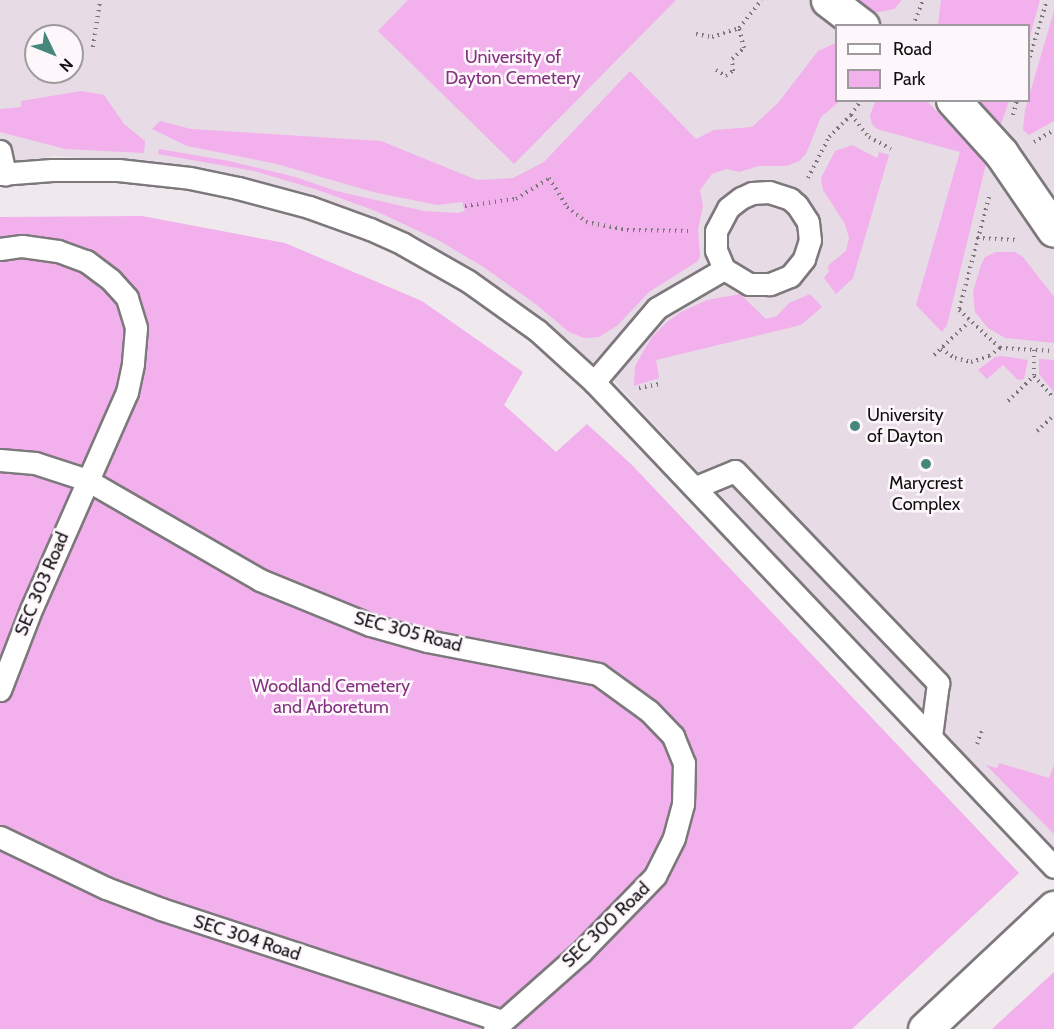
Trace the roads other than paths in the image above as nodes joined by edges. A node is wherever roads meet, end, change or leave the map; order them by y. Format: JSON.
{"nodes":[{"id":1,"x":828,"y":0,"type":"edge"},
{"id":2,"x":859,"y":24,"type":"edge"},
{"id":3,"x":955,"y":102,"type":"edge"},
{"id":4,"x":0,"y":151,"type":"edge"},
{"id":5,"x":3,"y":174,"type":"edge"},
{"id":6,"x":1054,"y":230,"type":"edge"},
{"id":7,"x":0,"y":249,"type":"edge"},
{"id":8,"x":724,"y":268,"type":"junction"},
{"id":9,"x":594,"y":382,"type":"junction"},
{"id":10,"x":0,"y":459,"type":"edge"},
{"id":11,"x":87,"y":480,"type":"junction"},
{"id":12,"x":696,"y":487,"type":"junction"},
{"id":13,"x":0,"y":690,"type":"edge"},
{"id":14,"x":931,"y":736,"type":"junction"},
{"id":15,"x":684,"y":763,"type":"joint"},
{"id":16,"x":0,"y":837,"type":"edge"},
{"id":17,"x":1054,"y":867,"type":"edge"},
{"id":18,"x":1054,"y":908,"type":"edge"},
{"id":19,"x":498,"y":1025,"type":"edge"},
{"id":20,"x":925,"y":1029,"type":"edge"}],
"edges":[{"from":1,"to":2,"type":"street"},
{"from":3,"to":6,"type":"street"},
{"from":4,"to":5,"type":"lane"},
{"from":5,"to":9,"type":"lane"},
{"from":7,"to":11,"type":"lane","name":"SEC 303 Road"},
{"from":8,"to":8,"type":"lane"},
{"from":8,"to":9,"type":"lane"},
{"from":9,"to":12,"type":"lane"},
{"from":10,"to":11,"type":"lane","name":"SEC 305 Road"},
{"from":11,"to":13,"type":"lane","name":"SEC 303 Road"},
{"from":11,"to":15,"type":"lane","name":"SEC 305 Road"},
{"from":12,"to":14,"type":"lane"},
{"from":12,"to":14,"type":"lane"},
{"from":14,"to":17,"type":"lane"},
{"from":15,"to":19,"type":"lane","name":"SEC 300 Road"},
{"from":16,"to":19,"type":"lane","name":"SEC 304 Road"},
{"from":18,"to":20,"type":"street"}]}
